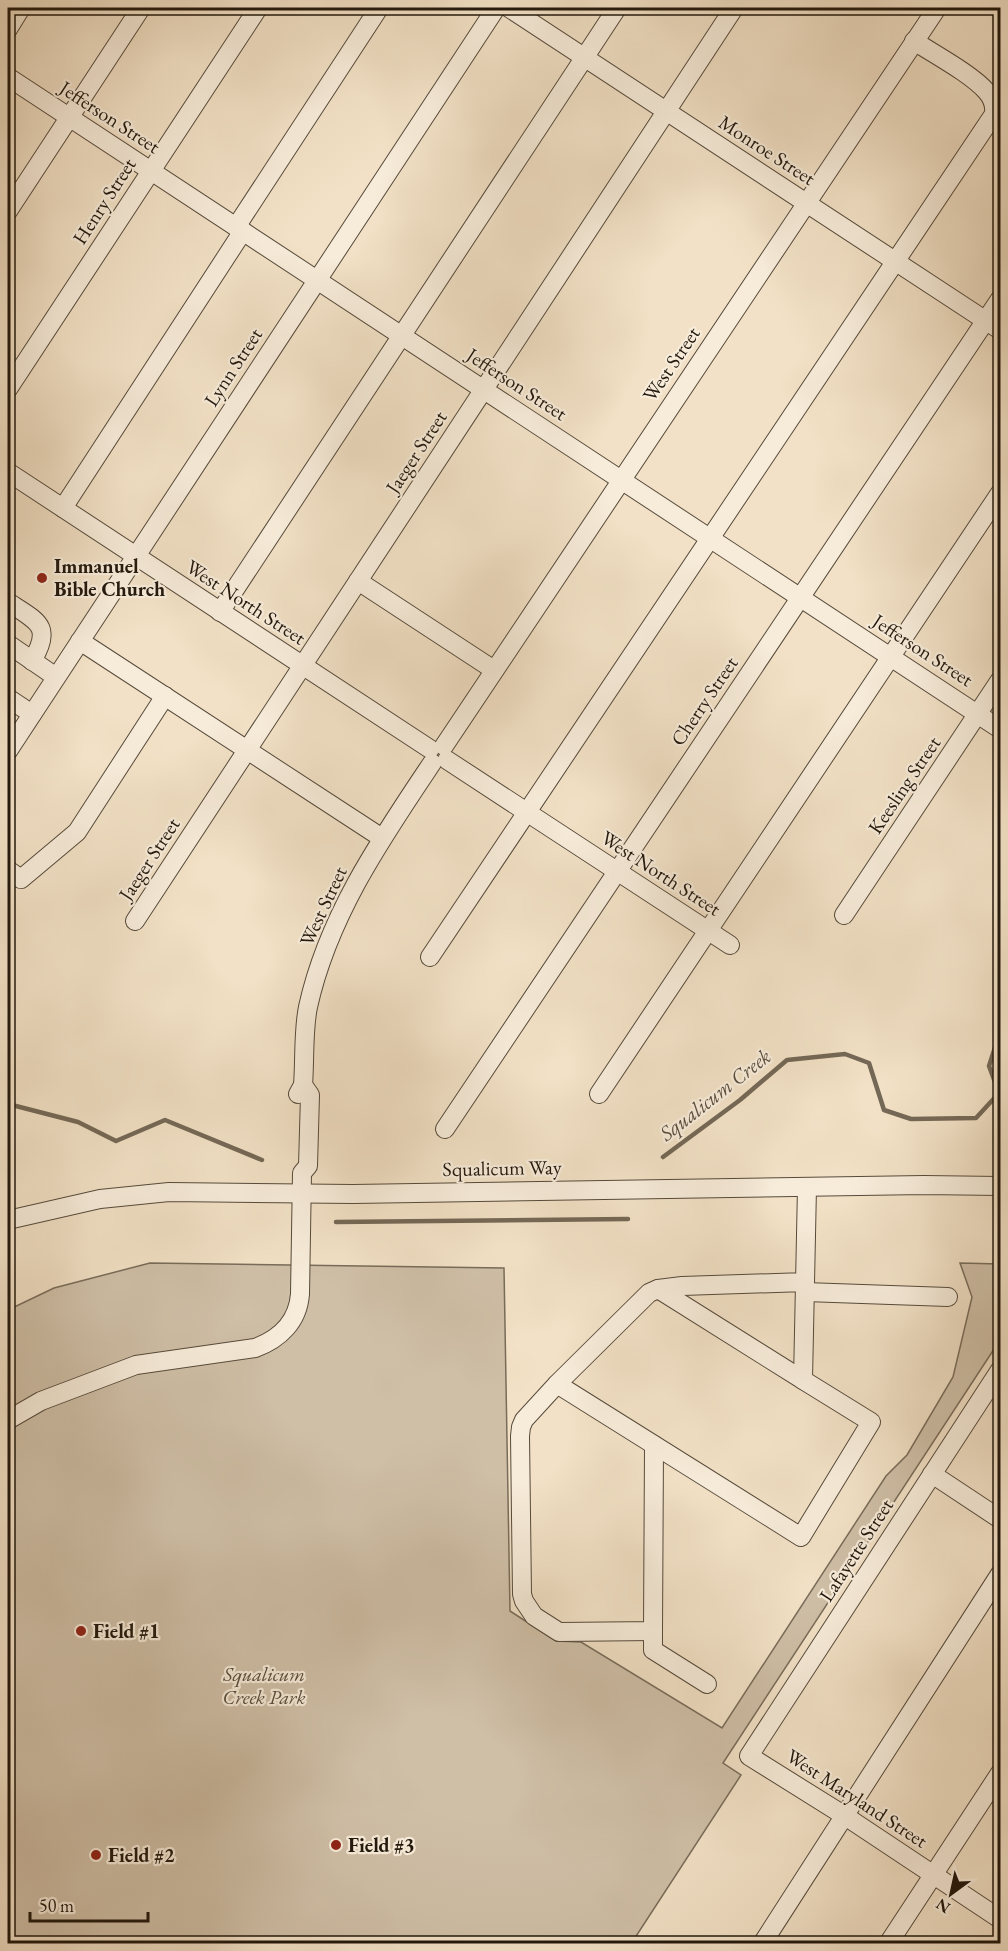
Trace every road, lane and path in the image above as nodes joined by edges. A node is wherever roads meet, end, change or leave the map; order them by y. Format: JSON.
{"nodes":[{"id":1,"x":21,"y":8,"type":"edge"},
{"id":2,"x":141,"y":8,"type":"edge"},
{"id":3,"x":258,"y":8,"type":"edge"},
{"id":4,"x":379,"y":8,"type":"edge"},
{"id":5,"x":496,"y":8,"type":"edge"},
{"id":6,"x":508,"y":8,"type":"edge"},
{"id":7,"x":617,"y":8,"type":"edge"},
{"id":8,"x":734,"y":8,"type":"edge"},
{"id":9,"x":937,"y":8,"type":"edge"},
{"id":10,"x":8,"y":29,"type":"edge"},
{"id":11,"x":914,"y":41,"type":"junction"},
{"id":12,"x":584,"y":57,"type":"junction"},
{"id":13,"x":8,"y":77,"type":"edge"},
{"id":14,"x":666,"y":111,"type":"junction"},
{"id":15,"x":69,"y":117,"type":"junction"},
{"id":16,"x":151,"y":171,"type":"junction"},
{"id":17,"x":806,"y":202,"type":"junction"},
{"id":18,"x":8,"y":211,"type":"edge"},
{"id":19,"x":240,"y":229,"type":"junction"},
{"id":20,"x":896,"y":261,"type":"junction"},
{"id":21,"x":317,"y":280,"type":"junction"},
{"id":22,"x":1000,"y":299,"type":"edge"},
{"id":23,"x":993,"y":325,"type":"edge"},
{"id":24,"x":402,"y":335,"type":"junction"},
{"id":25,"x":8,"y":389,"type":"edge"},
{"id":26,"x":484,"y":389,"type":"junction"},
{"id":27,"x":8,"y":472,"type":"edge"},
{"id":28,"x":622,"y":479,"type":"junction"},
{"id":29,"x":1000,"y":493,"type":"edge"},
{"id":30,"x":63,"y":508,"type":"junction"},
{"id":31,"x":711,"y":537,"type":"junction"},
{"id":32,"x":136,"y":556,"type":"junction"},
{"id":33,"x":358,"y":581,"type":"junction"},
{"id":34,"x":801,"y":597,"type":"junction"},
{"id":35,"x":8,"y":602,"type":"edge"},
{"id":36,"x":220,"y":612,"type":"junction"},
{"id":37,"x":80,"y":640,"type":"junction"},
{"id":38,"x":8,"y":644,"type":"edge"},
{"id":39,"x":892,"y":656,"type":"junction"},
{"id":40,"x":32,"y":661,"type":"junction"},
{"id":41,"x":303,"y":666,"type":"junction"},
{"id":42,"x":494,"y":670,"type":"junction"},
{"id":43,"x":56,"y":677,"type":"junction"},
{"id":44,"x":1000,"y":680,"type":"edge"},
{"id":45,"x":165,"y":696,"type":"junction"},
{"id":46,"x":8,"y":698,"type":"edge"},
{"id":47,"x":979,"y":713,"type":"junction"},
{"id":48,"x":32,"y":714,"type":"junction"},
{"id":49,"x":1000,"y":729,"type":"edge"},
{"id":50,"x":9,"y":747,"type":"edge"},
{"id":51,"x":248,"y":750,"type":"junction"},
{"id":52,"x":438,"y":755,"type":"junction"},
{"id":53,"x":527,"y":812,"type":"junction"},
{"id":54,"x":382,"y":838,"type":"junction"},
{"id":55,"x":617,"y":871,"type":"junction"},
{"id":56,"x":14,"y":875,"type":"edge"},
{"id":57,"x":844,"y":915,"type":"dead end"},
{"id":58,"x":135,"y":921,"type":"dead end"},
{"id":59,"x":708,"y":931,"type":"junction"},
{"id":60,"x":730,"y":945,"type":"dead end"},
{"id":61,"x":430,"y":957,"type":"dead end"},
{"id":62,"x":599,"y":1094,"type":"dead end"},
{"id":63,"x":445,"y":1129,"type":"dead end"},
{"id":64,"x":1000,"y":1186,"type":"edge"},
{"id":65,"x":807,"y":1187,"type":"junction"},
{"id":66,"x":302,"y":1193,"type":"junction"},
{"id":67,"x":8,"y":1220,"type":"edge"},
{"id":68,"x":805,"y":1287,"type":"junction"},
{"id":69,"x":658,"y":1289,"type":"junction"},
{"id":70,"x":948,"y":1296,"type":"dead end"},
{"id":71,"x":1000,"y":1370,"type":"edge"},
{"id":72,"x":804,"y":1380,"type":"junction"},
{"id":73,"x":557,"y":1384,"type":"junction"},
{"id":74,"x":8,"y":1420,"type":"edge"},
{"id":75,"x":654,"y":1445,"type":"junction"},
{"id":76,"x":932,"y":1474,"type":"junction"},
{"id":77,"x":1000,"y":1519,"type":"edge"},
{"id":78,"x":1000,"y":1574,"type":"edge"},
{"id":79,"x":653,"y":1630,"type":"junction"},
{"id":80,"x":707,"y":1684,"type":"dead end"},
{"id":81,"x":749,"y":1756,"type":"joint"},
{"id":82,"x":1000,"y":1773,"type":"edge"},
{"id":83,"x":845,"y":1816,"type":"junction"},
{"id":84,"x":934,"y":1875,"type":"junction"},
{"id":85,"x":1000,"y":1920,"type":"edge"},
{"id":86,"x":762,"y":1944,"type":"edge"},
{"id":87,"x":888,"y":1944,"type":"edge"}],
"edges":[{"from":1,"to":10,"type":"street"},
{"from":2,"to":15,"type":"street"},
{"from":3,"to":16,"type":"street","name":"Henry Street"},
{"from":4,"to":19,"type":"street"},
{"from":5,"to":21,"type":"street","name":"Lynn Street"},
{"from":6,"to":12,"type":"street","name":"Monroe Street"},
{"from":7,"to":12,"type":"street"},
{"from":8,"to":14,"type":"street","name":"Jaeger Street"},
{"from":9,"to":11,"type":"street","name":"West Street"},
{"from":11,"to":17,"type":"street","name":"West Street"},
{"from":11,"to":20,"type":"street"},
{"from":12,"to":14,"type":"street","name":"Monroe Street"},
{"from":12,"to":24,"type":"street"},
{"from":13,"to":15,"type":"street","name":"Jefferson Street"},
{"from":14,"to":17,"type":"street","name":"Monroe Street"},
{"from":14,"to":26,"type":"street","name":"Jaeger Street"},
{"from":15,"to":16,"type":"street","name":"Jefferson Street"},
{"from":15,"to":18,"type":"street"},
{"from":16,"to":19,"type":"street","name":"Jefferson Street"},
{"from":16,"to":25,"type":"street","name":"Henry Street"},
{"from":17,"to":20,"type":"street","name":"Monroe Street"},
{"from":17,"to":28,"type":"street","name":"West Street"},
{"from":19,"to":21,"type":"street","name":"Jefferson Street"},
{"from":19,"to":30,"type":"street"},
{"from":20,"to":23,"type":"street","name":"Monroe Street"},
{"from":20,"to":31,"type":"street"},
{"from":21,"to":24,"type":"street","name":"Jefferson Street"},
{"from":21,"to":32,"type":"street","name":"Lynn Street"},
{"from":22,"to":23,"type":"street","name":"Cherry Street"},
{"from":23,"to":34,"type":"street","name":"Cherry Street"},
{"from":24,"to":26,"type":"street","name":"Jefferson Street"},
{"from":24,"to":36,"type":"street"},
{"from":26,"to":28,"type":"street","name":"Jefferson Street"},
{"from":26,"to":33,"type":"street","name":"Jaeger Street"},
{"from":27,"to":30,"type":"street","name":"West North Street"},
{"from":28,"to":31,"type":"street","name":"Jefferson Street"},
{"from":28,"to":42,"type":"street","name":"West Street"},
{"from":29,"to":39,"type":"street"},
{"from":30,"to":32,"type":"street","name":"West North Street"},
{"from":31,"to":34,"type":"street","name":"Jefferson Street"},
{"from":31,"to":53,"type":"street"},
{"from":32,"to":36,"type":"street","name":"West North Street"},
{"from":32,"to":37,"type":"street","name":"Lynn Street"},
{"from":33,"to":41,"type":"street","name":"Jaeger Street"},
{"from":33,"to":42,"type":"street"},
{"from":34,"to":39,"type":"street","name":"Jefferson Street"},
{"from":34,"to":55,"type":"street","name":"Cherry Street"},
{"from":35,"to":40,"type":"street"},
{"from":36,"to":41,"type":"street","name":"West North Street"},
{"from":37,"to":43,"type":"street","name":"Lynn Street"},
{"from":37,"to":45,"type":"street"},
{"from":38,"to":40,"type":"street"},
{"from":39,"to":47,"type":"street","name":"Jefferson Street"},
{"from":39,"to":59,"type":"street"},
{"from":40,"to":43,"type":"street"},
{"from":41,"to":51,"type":"street","name":"Jaeger Street"},
{"from":41,"to":52,"type":"street","name":"West North Street"},
{"from":42,"to":52,"type":"street","name":"West Street"},
{"from":43,"to":48,"type":"street","name":"Lynn Street"},
{"from":44,"to":47,"type":"street","name":"Keesling Street"},
{"from":45,"to":51,"type":"street"},
{"from":45,"to":56,"type":"street"},
{"from":46,"to":48,"type":"street"},
{"from":47,"to":49,"type":"street","name":"Jefferson Street"},
{"from":47,"to":57,"type":"street","name":"Keesling Street"},
{"from":48,"to":50,"type":"street","name":"Lynn Street"},
{"from":51,"to":54,"type":"street"},
{"from":51,"to":58,"type":"street","name":"Jaeger Street"},
{"from":52,"to":53,"type":"street","name":"West North Street"},
{"from":52,"to":54,"type":"street","name":"West Street"},
{"from":53,"to":55,"type":"street","name":"West North Street"},
{"from":53,"to":61,"type":"street"},
{"from":54,"to":66,"type":"street","name":"West Street"},
{"from":55,"to":59,"type":"street","name":"West North Street"},
{"from":55,"to":63,"type":"street","name":"Cherry Street"},
{"from":59,"to":60,"type":"street","name":"West North Street"},
{"from":59,"to":62,"type":"street"},
{"from":64,"to":65,"type":"street","name":"Squalicum Way"},
{"from":65,"to":66,"type":"street","name":"Squalicum Way"},
{"from":65,"to":68,"type":"street"},
{"from":66,"to":67,"type":"street","name":"Squalicum Way"},
{"from":66,"to":74,"type":"street","name":"West Street"},
{"from":68,"to":69,"type":"street"},
{"from":68,"to":70,"type":"street"},
{"from":68,"to":72,"type":"street"},
{"from":69,"to":72,"type":"street"},
{"from":69,"to":73,"type":"street"},
{"from":71,"to":76,"type":"street","name":"Lafayette Street"},
{"from":72,"to":75,"type":"street"},
{"from":73,"to":75,"type":"street"},
{"from":73,"to":79,"type":"street"},
{"from":75,"to":79,"type":"street"},
{"from":76,"to":77,"type":"street"},
{"from":76,"to":81,"type":"street","name":"Lafayette Street"},
{"from":78,"to":83,"type":"street"},
{"from":79,"to":80,"type":"street"},
{"from":81,"to":83,"type":"street","name":"West Maryland Street"},
{"from":82,"to":84,"type":"street"},
{"from":83,"to":84,"type":"street","name":"West Maryland Street"},
{"from":83,"to":86,"type":"street"},
{"from":84,"to":85,"type":"street","name":"West Maryland Street"},
{"from":84,"to":87,"type":"street"}]}
